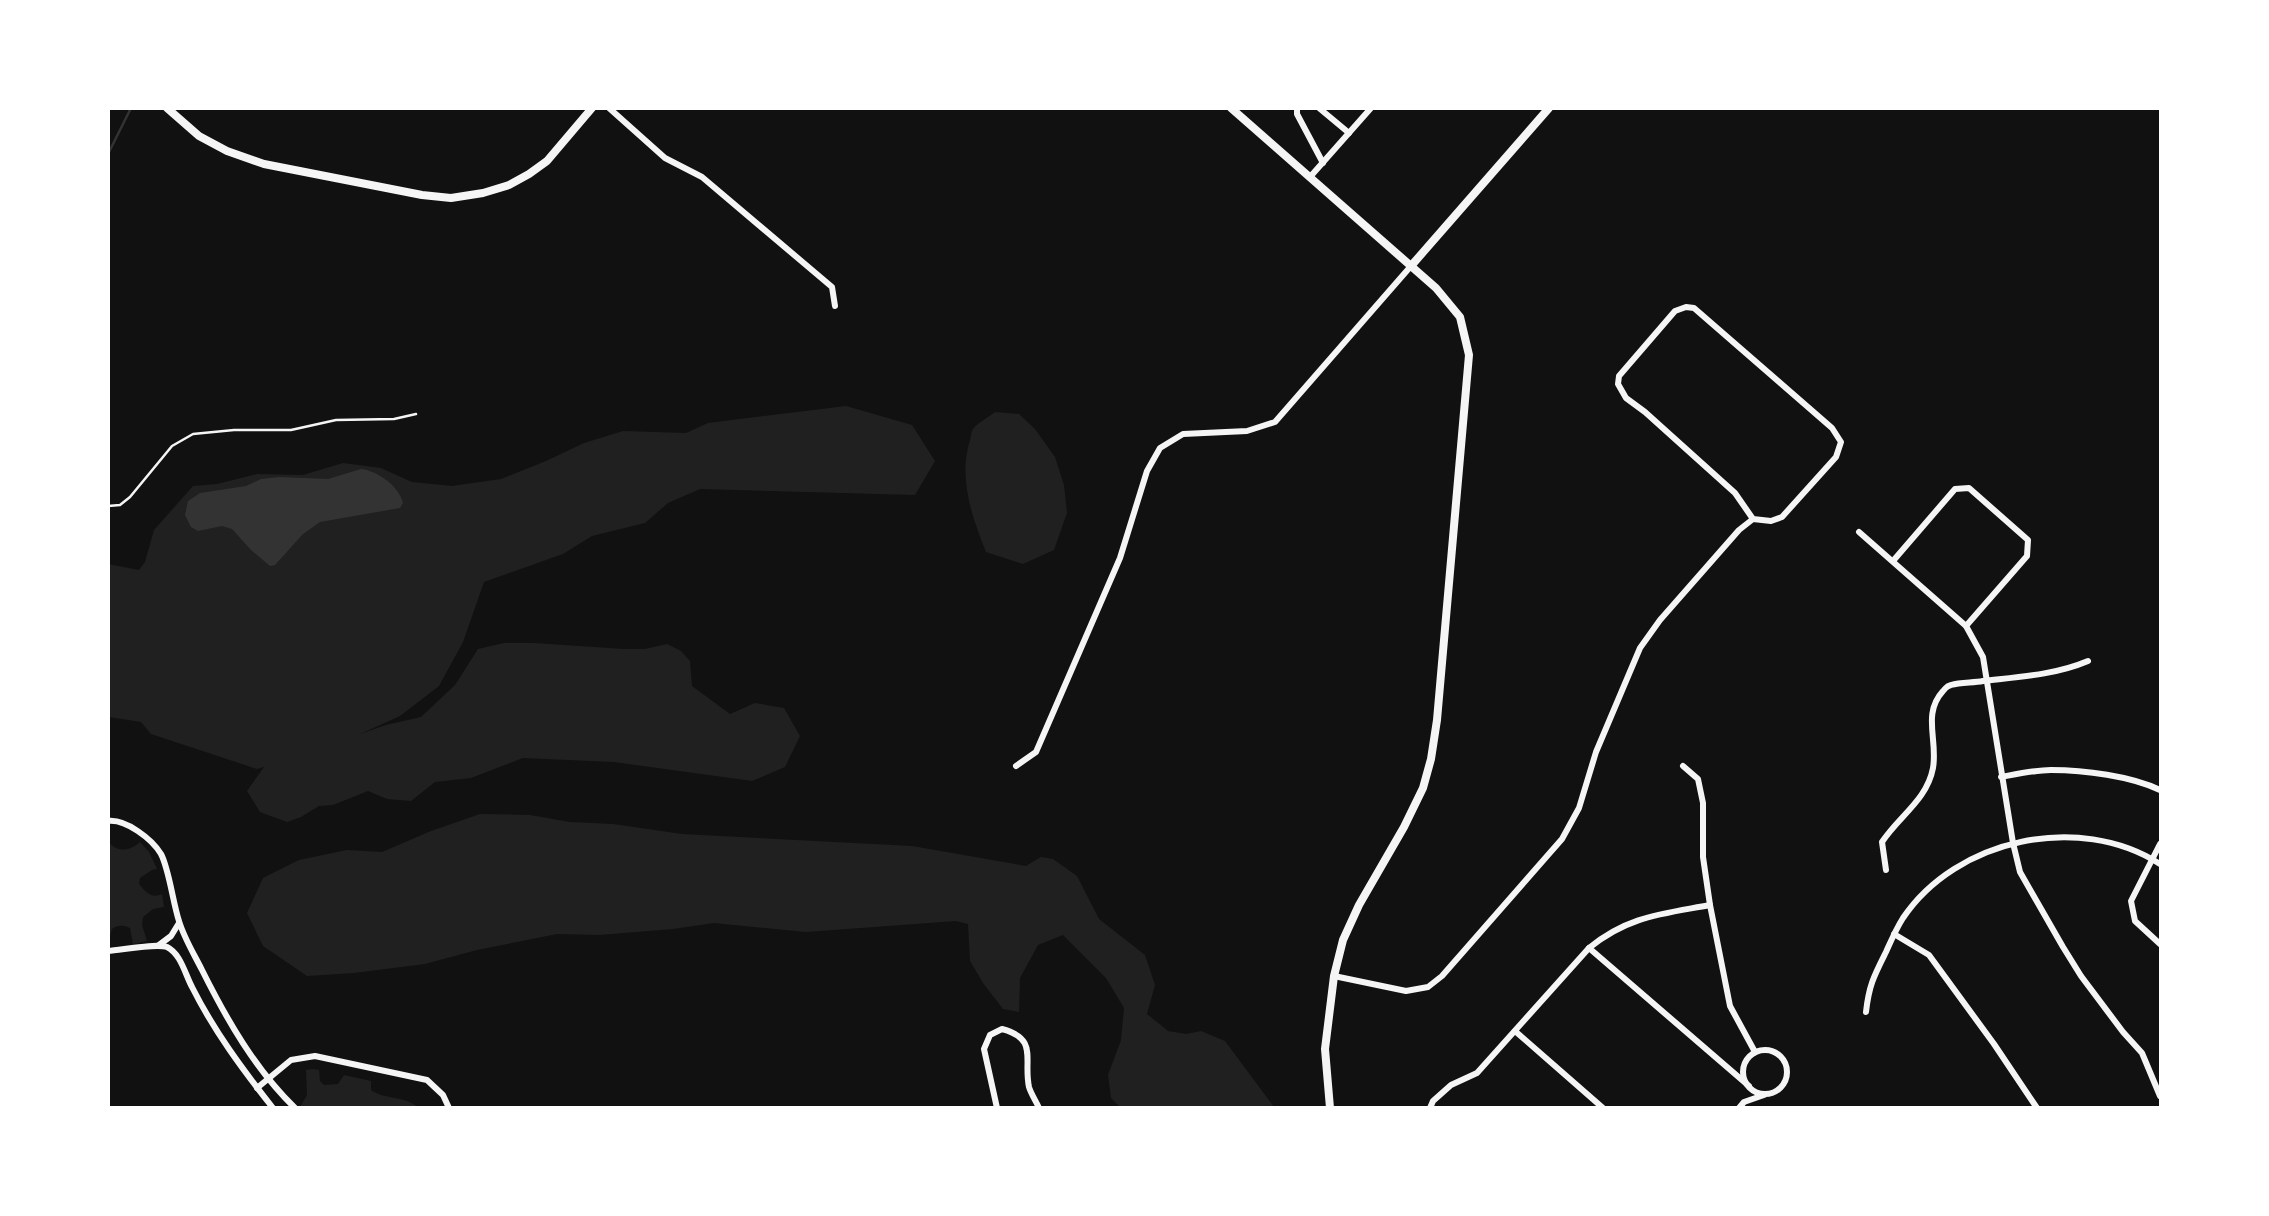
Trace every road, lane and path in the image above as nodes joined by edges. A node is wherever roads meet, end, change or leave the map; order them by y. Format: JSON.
{"nodes":[{"id":1,"x":167,"y":108,"type":"edge"},
{"id":2,"x":592,"y":108,"type":"edge"},
{"id":3,"x":609,"y":108,"type":"edge"},
{"id":4,"x":1231,"y":108,"type":"edge"},
{"id":5,"x":1297,"y":108,"type":"edge"},
{"id":6,"x":1319,"y":108,"type":"edge"},
{"id":7,"x":1371,"y":108,"type":"edge"},
{"id":8,"x":1549,"y":108,"type":"edge"},
{"id":9,"x":1349,"y":133,"type":"junction"},
{"id":10,"x":1323,"y":163,"type":"junction"},
{"id":11,"x":1310,"y":177,"type":"junction"},
{"id":12,"x":1411,"y":266,"type":"junction"},
{"id":13,"x":835,"y":306,"type":"dead end"},
{"id":14,"x":416,"y":414,"type":"dead end"},
{"id":15,"x":108,"y":506,"type":"edge"},
{"id":16,"x":1753,"y":519,"type":"junction"},
{"id":17,"x":1859,"y":532,"type":"dead end"},
{"id":18,"x":1893,"y":561,"type":"junction"},
{"id":19,"x":1966,"y":626,"type":"junction"},
{"id":20,"x":2088,"y":661,"type":"dead end"},
{"id":21,"x":1986,"y":681,"type":"junction"},
{"id":22,"x":1016,"y":766,"type":"dead end"},
{"id":23,"x":1684,"y":766,"type":"dead end"},
{"id":24,"x":2001,"y":777,"type":"junction"},
{"id":25,"x":2161,"y":790,"type":"edge"},
{"id":26,"x":108,"y":821,"type":"edge"},
{"id":27,"x":2013,"y":843,"type":"junction"},
{"id":28,"x":2161,"y":844,"type":"edge"},
{"id":29,"x":2153,"y":859,"type":"junction"},
{"id":30,"x":2161,"y":863,"type":"edge"},
{"id":31,"x":1886,"y":870,"type":"dead end"},
{"id":32,"x":1710,"y":905,"type":"junction"},
{"id":33,"x":179,"y":923,"type":"junction"},
{"id":34,"x":1894,"y":934,"type":"junction"},
{"id":35,"x":2161,"y":944,"type":"edge"},
{"id":36,"x":159,"y":945,"type":"junction"},
{"id":37,"x":1588,"y":948,"type":"junction"},
{"id":38,"x":108,"y":951,"type":"edge"},
{"id":39,"x":1334,"y":976,"type":"junction"},
{"id":40,"x":1866,"y":1012,"type":"dead end"},
{"id":41,"x":1515,"y":1031,"type":"junction"},
{"id":42,"x":1755,"y":1052,"type":"junction"},
{"id":43,"x":268,"y":1079,"type":"junction"},
{"id":44,"x":1749,"y":1086,"type":"junction"},
{"id":45,"x":257,"y":1088,"type":"junction"},
{"id":46,"x":1769,"y":1093,"type":"junction"},
{"id":47,"x":2161,"y":1096,"type":"edge"},
{"id":48,"x":273,"y":1108,"type":"edge"},
{"id":49,"x":295,"y":1108,"type":"edge"},
{"id":50,"x":449,"y":1108,"type":"edge"},
{"id":51,"x":997,"y":1108,"type":"edge"},
{"id":52,"x":1039,"y":1108,"type":"edge"},
{"id":53,"x":1330,"y":1108,"type":"edge"},
{"id":54,"x":1430,"y":1108,"type":"edge"},
{"id":55,"x":1604,"y":1108,"type":"edge"},
{"id":56,"x":1738,"y":1108,"type":"edge"},
{"id":57,"x":2037,"y":1108,"type":"edge"}],
"edges":[{"from":1,"to":2,"type":"main road"},
{"from":3,"to":13,"type":"street"},
{"from":4,"to":11,"type":"main road"},
{"from":5,"to":10,"type":"street"},
{"from":6,"to":9,"type":"street"},
{"from":7,"to":9,"type":"street"},
{"from":8,"to":12,"type":"main road"},
{"from":9,"to":10,"type":"street"},
{"from":10,"to":11,"type":"street"},
{"from":11,"to":12,"type":"main road"},
{"from":12,"to":22,"type":"street"},
{"from":12,"to":39,"type":"main road"},
{"from":14,"to":15,"type":"lane"},
{"from":16,"to":16,"type":"street"},
{"from":16,"to":39,"type":"street"},
{"from":17,"to":18,"type":"street"},
{"from":18,"to":19,"type":"street"},
{"from":18,"to":19,"type":"street"},
{"from":19,"to":21,"type":"street"},
{"from":20,"to":21,"type":"street"},
{"from":21,"to":24,"type":"street"},
{"from":21,"to":31,"type":"street"},
{"from":23,"to":32,"type":"street"},
{"from":24,"to":25,"type":"street"},
{"from":24,"to":27,"type":"street"},
{"from":26,"to":33,"type":"street"},
{"from":27,"to":29,"type":"street"},
{"from":27,"to":34,"type":"street"},
{"from":27,"to":47,"type":"street"},
{"from":28,"to":29,"type":"street"},
{"from":29,"to":30,"type":"street"},
{"from":29,"to":35,"type":"street"},
{"from":32,"to":37,"type":"street"},
{"from":32,"to":42,"type":"street"},
{"from":33,"to":36,"type":"street"},
{"from":33,"to":43,"type":"street"},
{"from":34,"to":40,"type":"street"},
{"from":34,"to":57,"type":"street"},
{"from":36,"to":38,"type":"street"},
{"from":36,"to":45,"type":"street"},
{"from":37,"to":41,"type":"street"},
{"from":37,"to":44,"type":"street"},
{"from":39,"to":53,"type":"main road"},
{"from":41,"to":54,"type":"street"},
{"from":41,"to":55,"type":"street"},
{"from":42,"to":44,"type":"street"},
{"from":42,"to":46,"type":"street"},
{"from":43,"to":45,"type":"street"},
{"from":43,"to":49,"type":"street"},
{"from":43,"to":50,"type":"street"},
{"from":44,"to":46,"type":"street"},
{"from":45,"to":48,"type":"street"},
{"from":46,"to":56,"type":"street"},
{"from":51,"to":52,"type":"street"}]}
